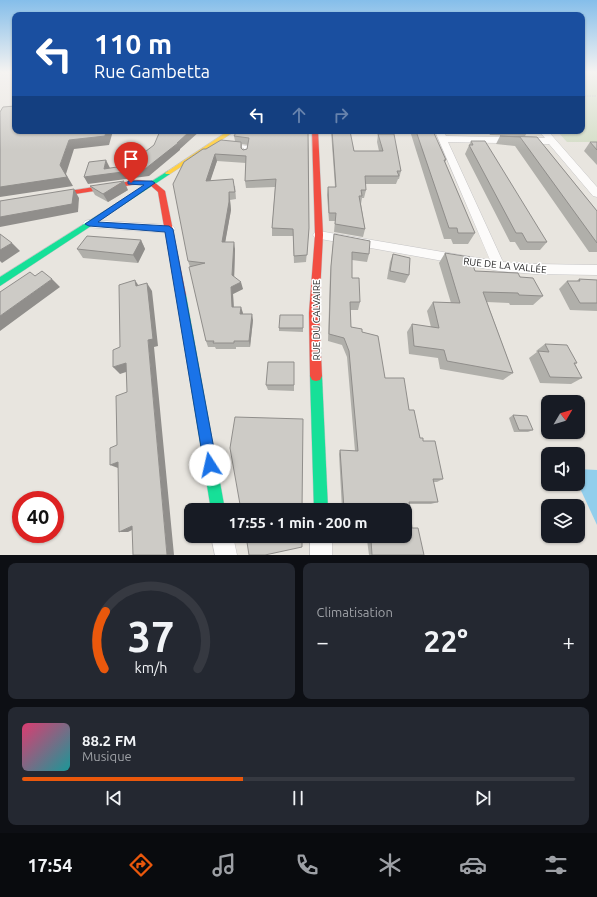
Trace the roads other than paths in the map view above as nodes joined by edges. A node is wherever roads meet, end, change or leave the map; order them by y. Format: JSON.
{"nodes":[{"id":1,"x":230,"y":134,"type":"edge"},
{"id":2,"x":315,"y":134,"type":"edge"},
{"id":3,"x":545,"y":134,"type":"edge"},
{"id":4,"x":441,"y":135,"type":"edge"},
{"id":5,"x":551,"y":141,"type":"junction"},
{"id":6,"x":222,"y":143,"type":"junction"},
{"id":7,"x":245,"y":155,"type":"edge"},
{"id":8,"x":152,"y":183,"type":"junction"},
{"id":9,"x":597,"y":194,"type":"edge"},
{"id":10,"x":0,"y":204,"type":"edge"},
{"id":11,"x":89,"y":224,"type":"junction"},
{"id":12,"x":169,"y":229,"type":"junction"},
{"id":13,"x":319,"y":235,"type":"junction"},
{"id":14,"x":499,"y":266,"type":"junction"},
{"id":15,"x":597,"y":270,"type":"edge"},
{"id":16,"x":0,"y":282,"type":"edge"},
{"id":17,"x":217,"y":503,"type":"edge"},
{"id":18,"x":321,"y":503,"type":"edge"},
{"id":19,"x":223,"y":543,"type":"edge"},
{"id":20,"x":321,"y":543,"type":"edge"},
{"id":21,"x":226,"y":555,"type":"edge"},
{"id":22,"x":321,"y":555,"type":"edge"}],
"edges":[{"from":1,"to":6,"type":"street"},
{"from":2,"to":13,"type":"street","name":"RUE DU CALVAIRE"},
{"from":3,"to":5,"type":"street"},
{"from":4,"to":5,"type":"street"},
{"from":4,"to":14,"type":"street"},
{"from":5,"to":9,"type":"street"},
{"from":6,"to":7,"type":"lane"},
{"from":6,"to":8,"type":"street"},
{"from":8,"to":10,"type":"street"},
{"from":8,"to":11,"type":"street"},
{"from":8,"to":12,"type":"street"},
{"from":11,"to":12,"type":"street"},
{"from":11,"to":16,"type":"street"},
{"from":12,"to":17,"type":"street"},
{"from":13,"to":14,"type":"street","name":"RUE DE LA VALLÉE"},
{"from":13,"to":18,"type":"street","name":"RUE DU CALVAIRE"},
{"from":14,"to":15,"type":"street","name":"RUE DE LA VALLÉE"},
{"from":19,"to":21,"type":"street"},
{"from":20,"to":22,"type":"street"}]}
